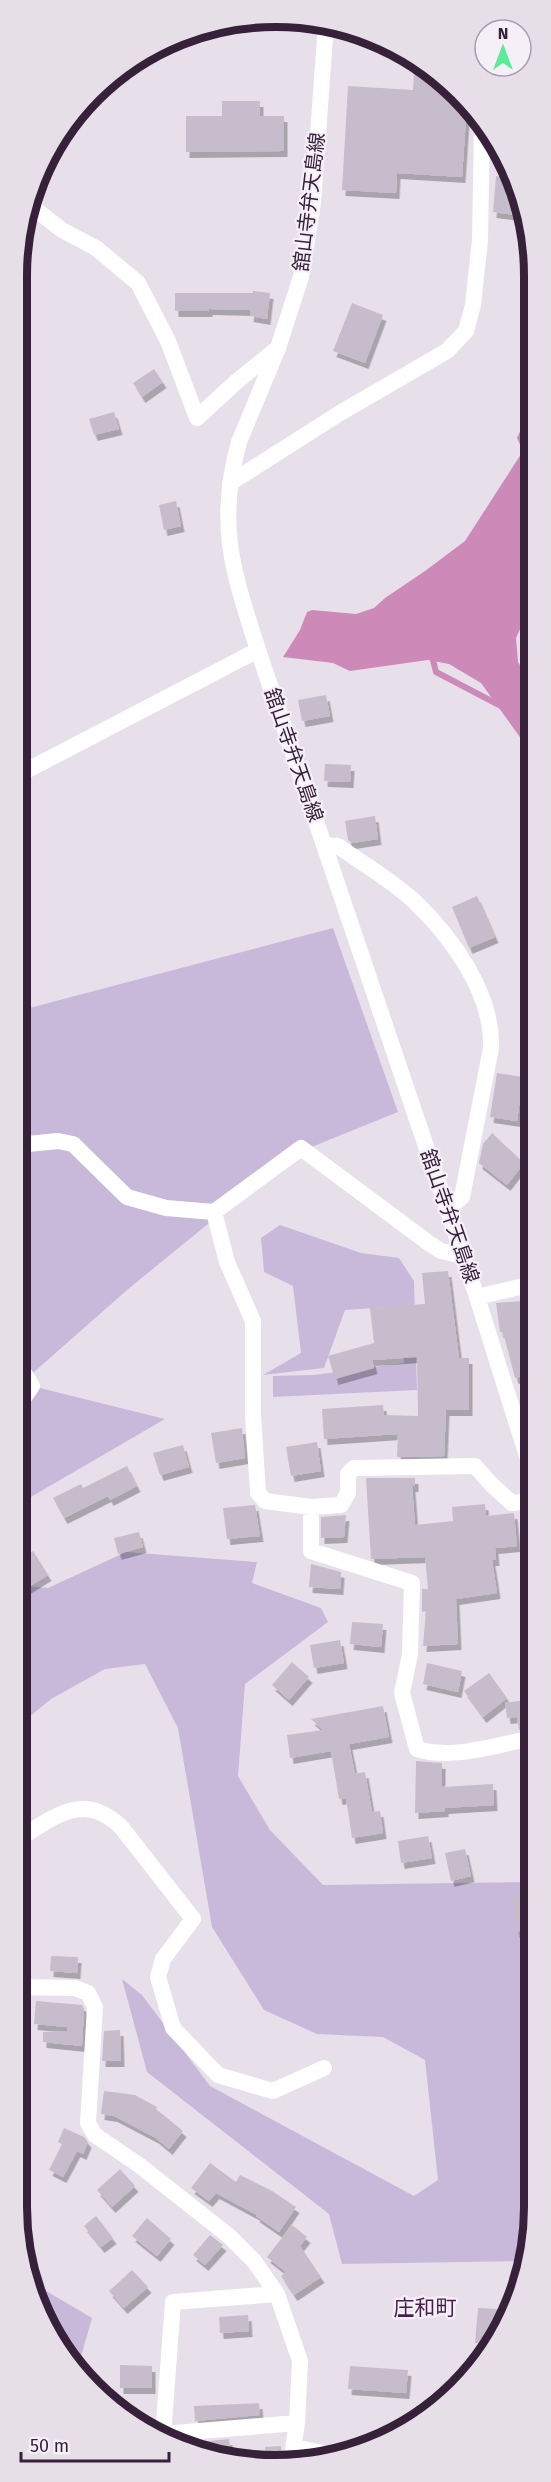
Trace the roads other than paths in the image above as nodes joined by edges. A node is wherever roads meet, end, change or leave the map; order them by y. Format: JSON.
{"nodes":[{"id":1,"x":325,"y":32,"type":"edge"},
{"id":2,"x":482,"y":137,"type":"edge"},
{"id":3,"x":36,"y":209,"type":"edge"},
{"id":4,"x":278,"y":348,"type":"junction"},
{"id":5,"x":230,"y":483,"type":"junction"},
{"id":6,"x":258,"y":650,"type":"junction"},
{"id":7,"x":27,"y":770,"type":"edge"},
{"id":8,"x":324,"y":845,"type":"junction"},
{"id":9,"x":27,"y":1144,"type":"edge"},
{"id":10,"x":447,"y":1209,"type":"junction"},
{"id":11,"x":214,"y":1212,"type":"junction"},
{"id":12,"x":463,"y":1256,"type":"junction"},
{"id":13,"x":524,"y":1286,"type":"edge"},
{"id":14,"x":477,"y":1297,"type":"junction"},
{"id":15,"x":27,"y":1377,"type":"edge"},
{"id":16,"x":27,"y":1393,"type":"edge"},
{"id":17,"x":524,"y":1447,"type":"edge"},
{"id":18,"x":524,"y":1502,"type":"edge"},
{"id":19,"x":311,"y":1507,"type":"junction"},
{"id":20,"x":524,"y":1740,"type":"edge"},
{"id":21,"x":27,"y":1834,"type":"edge"},
{"id":22,"x":27,"y":1987,"type":"edge"},
{"id":23,"x":324,"y":2068,"type":"dead end"},
{"id":24,"x":278,"y":2294,"type":"junction"},
{"id":25,"x":297,"y":2423,"type":"junction"},
{"id":26,"x":169,"y":2431,"type":"edge"},
{"id":27,"x":181,"y":2437,"type":"edge"},
{"id":28,"x":292,"y":2454,"type":"edge"}],
"edges":[{"from":1,"to":4,"type":"street","name":"舘山寺弁天島線"},
{"from":2,"to":5,"type":"street"},
{"from":3,"to":4,"type":"street"},
{"from":4,"to":5,"type":"street","name":"舘山寺弁天島線"},
{"from":5,"to":6,"type":"street","name":"舘山寺弁天島線"},
{"from":6,"to":7,"type":"street"},
{"from":6,"to":8,"type":"street","name":"舘山寺弁天島線"},
{"from":8,"to":10,"type":"street","name":"舘山寺弁天島線"},
{"from":8,"to":10,"type":"street"},
{"from":9,"to":11,"type":"street"},
{"from":10,"to":12,"type":"street","name":"舘山寺弁天島線"},
{"from":11,"to":12,"type":"street"},
{"from":11,"to":19,"type":"street"},
{"from":12,"to":14,"type":"street","name":"舘山寺弁天島線"},
{"from":13,"to":14,"type":"street"},
{"from":14,"to":17,"type":"street","name":"舘山寺弁天島線"},
{"from":15,"to":16,"type":"street"},
{"from":18,"to":19,"type":"street"},
{"from":19,"to":20,"type":"street"},
{"from":21,"to":23,"type":"street"},
{"from":22,"to":24,"type":"street"},
{"from":24,"to":25,"type":"street"},
{"from":24,"to":26,"type":"street"},
{"from":25,"to":27,"type":"street"},
{"from":25,"to":28,"type":"street"}]}
